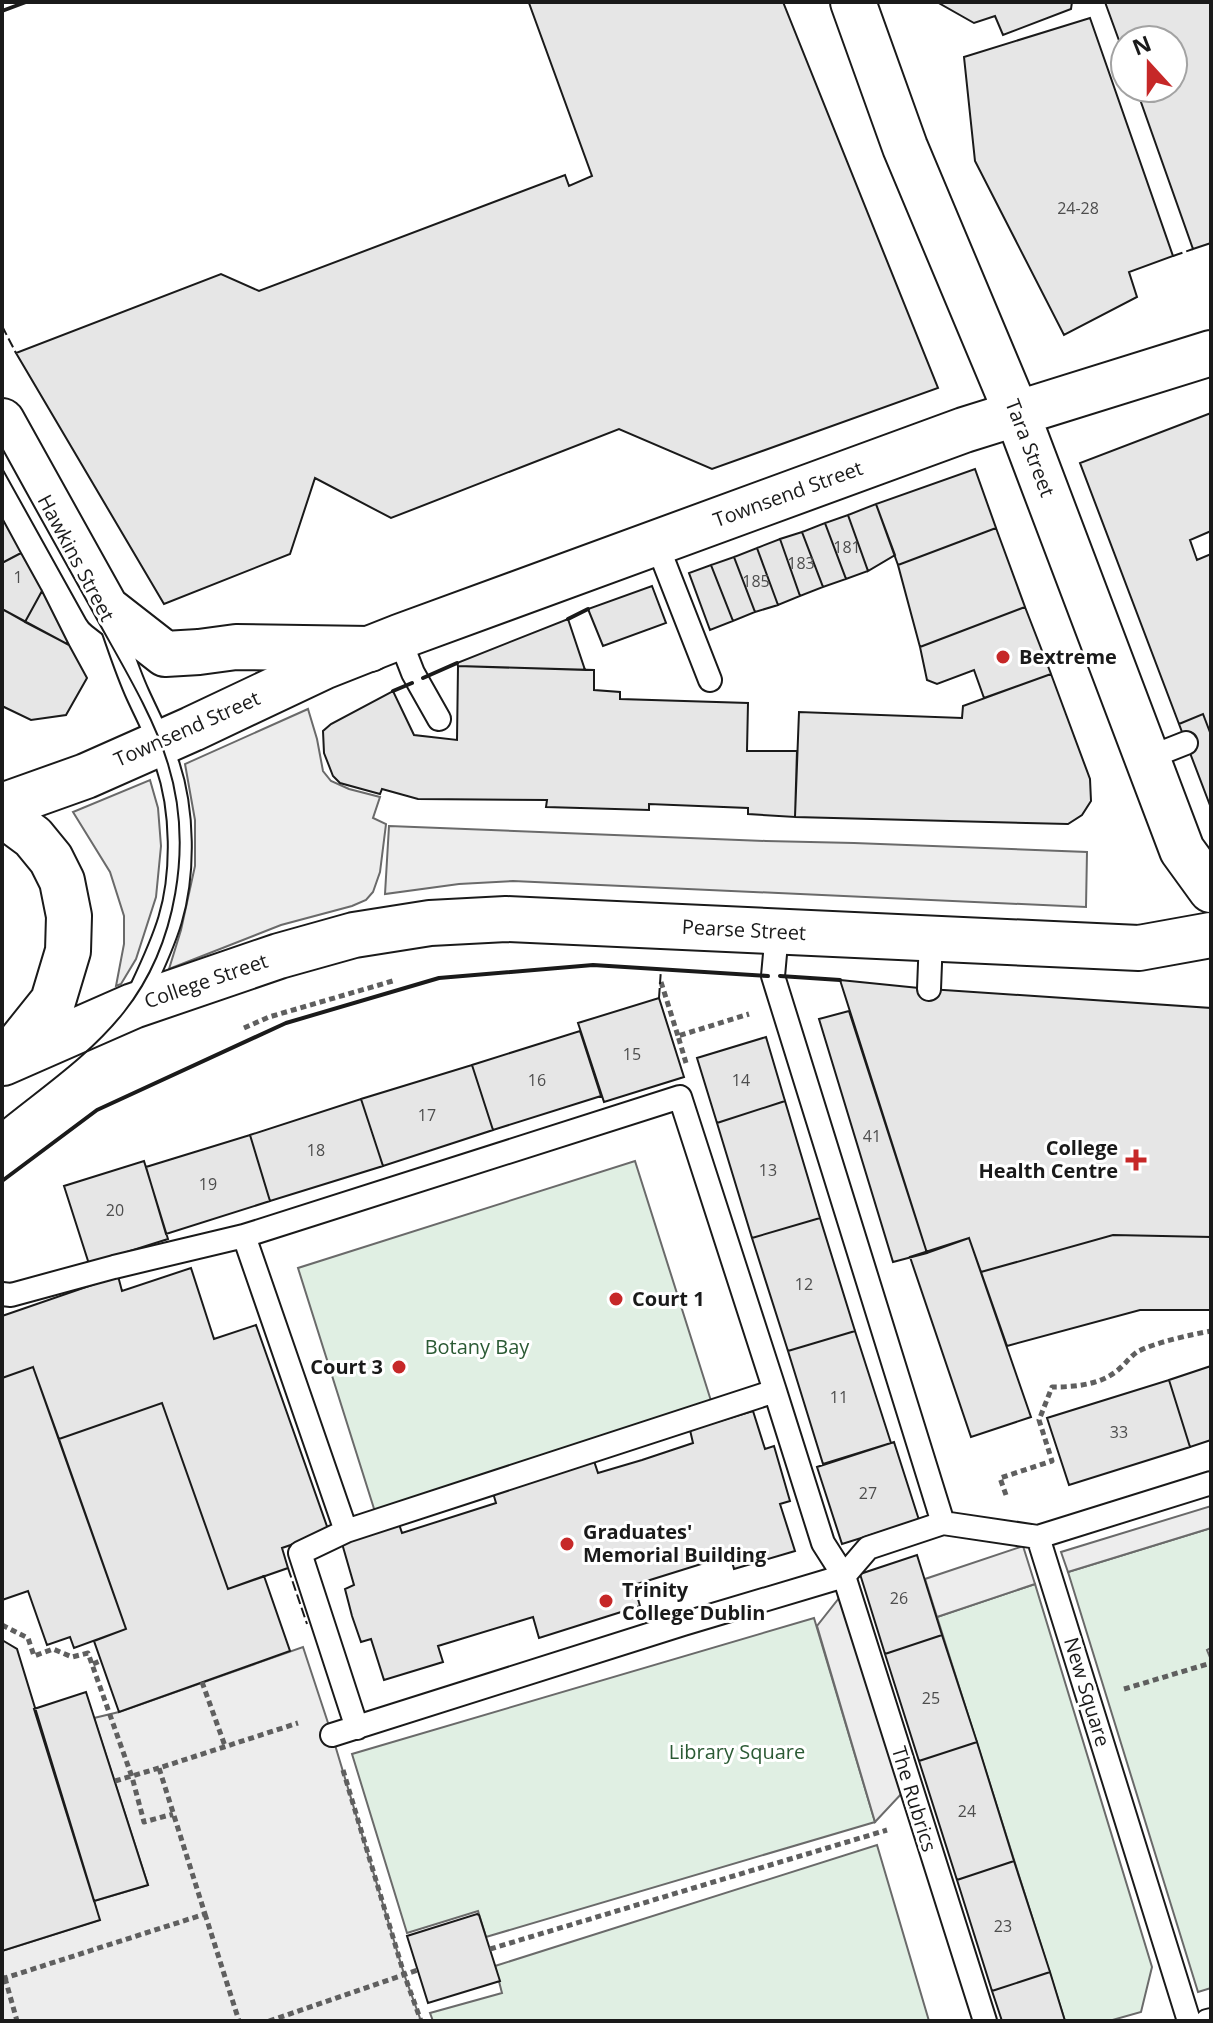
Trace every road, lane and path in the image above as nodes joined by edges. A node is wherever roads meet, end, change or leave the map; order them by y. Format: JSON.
{"nodes":[{"id":1,"x":853,"y":2,"type":"edge"},
{"id":2,"x":1211,"y":353,"type":"edge"},
{"id":3,"x":1017,"y":414,"type":"junction"},
{"id":4,"x":2,"y":421,"type":"edge"},
{"id":5,"x":656,"y":542,"type":"junction"},
{"id":6,"x":106,"y":608,"type":"junction"},
{"id":7,"x":385,"y":643,"type":"junction"},
{"id":8,"x":710,"y":680,"type":"dead end"},
{"id":9,"x":439,"y":719,"type":"dead end"},
{"id":10,"x":160,"y":743,"type":"junction"},
{"id":11,"x":2,"y":806,"type":"edge"},
{"id":12,"x":2,"y":814,"type":"edge"},
{"id":13,"x":1211,"y":890,"type":"edge"},
{"id":14,"x":777,"y":932,"type":"junction"},
{"id":15,"x":1211,"y":935,"type":"edge"},
{"id":16,"x":931,"y":938,"type":"junction"},
{"id":17,"x":279,"y":956,"type":"joint"},
{"id":18,"x":661,"y":982,"type":"dead end"},
{"id":19,"x":929,"y":989,"type":"dead end"},
{"id":20,"x":783,"y":1004,"type":"junction"},
{"id":21,"x":133,"y":1006,"type":"junction"},
{"id":22,"x":678,"y":1036,"type":"junction"},
{"id":23,"x":2,"y":1064,"type":"edge"},
{"id":24,"x":680,"y":1097,"type":"junction"},
{"id":25,"x":244,"y":1236,"type":"junction"},
{"id":26,"x":2,"y":1294,"type":"edge"},
{"id":27,"x":1211,"y":1331,"type":"edge"},
{"id":28,"x":775,"y":1391,"type":"junction"},
{"id":29,"x":1211,"y":1483,"type":"edge"},
{"id":30,"x":943,"y":1523,"type":"junction"},
{"id":31,"x":346,"y":1531,"type":"junction"},
{"id":32,"x":1028,"y":1536,"type":"junction"},
{"id":33,"x":844,"y":1576,"type":"junction"},
{"id":34,"x":645,"y":1582,"type":"dead end"},
{"id":35,"x":647,"y":1591,"type":"dead end"},
{"id":36,"x":2,"y":1625,"type":"edge"},
{"id":37,"x":100,"y":1661,"type":"dead end"},
{"id":38,"x":1211,"y":1663,"type":"edge"},
{"id":39,"x":93,"y":1664,"type":"junction"},
{"id":40,"x":202,"y":1682,"type":"dead end"},
{"id":41,"x":1089,"y":1700,"type":"junction"},
{"id":42,"x":329,"y":1725,"type":"junction"},
{"id":43,"x":357,"y":1728,"type":"junction"},
{"id":44,"x":225,"y":1746,"type":"junction"},
{"id":45,"x":159,"y":1768,"type":"junction"},
{"id":46,"x":132,"y":1777,"type":"junction"},
{"id":47,"x":115,"y":1781,"type":"dead end"},
{"id":48,"x":173,"y":1814,"type":"junction"},
{"id":49,"x":920,"y":1820,"type":"junction"},
{"id":50,"x":205,"y":1914,"type":"junction"},
{"id":51,"x":490,"y":1949,"type":"dead end"},
{"id":52,"x":418,"y":1970,"type":"dead end"},
{"id":53,"x":404,"y":1974,"type":"junction"},
{"id":54,"x":3,"y":1977,"type":"edge"},
{"id":55,"x":17,"y":2021,"type":"edge"},
{"id":56,"x":239,"y":2021,"type":"edge"},
{"id":57,"x":269,"y":2021,"type":"edge"},
{"id":58,"x":421,"y":2021,"type":"edge"},
{"id":59,"x":985,"y":2021,"type":"edge"},
{"id":60,"x":1189,"y":2021,"type":"edge"}],
"edges":[{"from":1,"to":3,"type":"main road","name":"Tara Street"},
{"from":2,"to":3,"type":"main road","name":"Townsend Street"},
{"from":3,"to":5,"type":"main road","name":"Townsend Street"},
{"from":3,"to":13,"type":"main road","name":"Tara Street"},
{"from":4,"to":6,"type":"main road","name":"Hawkins Street"},
{"from":5,"to":7,"type":"main road","name":"Townsend Street"},
{"from":5,"to":8,"type":"lane"},
{"from":6,"to":7,"type":"main road","name":"Townsend Street"},
{"from":6,"to":10,"type":"lane","name":"Hawkins Street"},
{"from":7,"to":9,"type":"lane"},
{"from":7,"to":10,"type":"main road","name":"Townsend Street"},
{"from":10,"to":11,"type":"main road","name":"Townsend Street"},
{"from":10,"to":21,"type":"lane","name":"College Street"},
{"from":12,"to":23,"type":"main road","name":"College Street"},
{"from":14,"to":16,"type":"main road","name":"Pearse Street"},
{"from":14,"to":17,"type":"main road","name":"Pearse Street"},
{"from":14,"to":20,"type":"lane"},
{"from":15,"to":16,"type":"main road","name":"Pearse Street"},
{"from":16,"to":19,"type":"lane"},
{"from":17,"to":21,"type":"main road","name":"College Street"},
{"from":18,"to":22,"type":"path"},
{"from":20,"to":22,"type":"path"},
{"from":20,"to":30,"type":"lane"},
{"from":21,"to":23,"type":"main road","name":"College Street"},
{"from":22,"to":24,"type":"path"},
{"from":24,"to":25,"type":"lane"},
{"from":24,"to":28,"type":"lane"},
{"from":25,"to":26,"type":"lane"},
{"from":25,"to":31,"type":"lane"},
{"from":27,"to":32,"type":"path"},
{"from":28,"to":31,"type":"lane"},
{"from":28,"to":33,"type":"lane","name":"The Rubrics"},
{"from":29,"to":32,"type":"lane"},
{"from":30,"to":32,"type":"lane"},
{"from":30,"to":33,"type":"lane"},
{"from":31,"to":43,"type":"lane"},
{"from":32,"to":41,"type":"lane","name":"New Square"},
{"from":33,"to":43,"type":"lane"},
{"from":33,"to":49,"type":"lane","name":"The Rubrics"},
{"from":34,"to":35,"type":"path"},
{"from":36,"to":39,"type":"path"},
{"from":37,"to":39,"type":"path"},
{"from":38,"to":41,"type":"path"},
{"from":39,"to":46,"type":"path"},
{"from":40,"to":44,"type":"path"},
{"from":41,"to":60,"type":"lane","name":"New Square"},
{"from":42,"to":43,"type":"lane"},
{"from":42,"to":44,"type":"path"},
{"from":42,"to":53,"type":"path"},
{"from":44,"to":45,"type":"path"},
{"from":45,"to":46,"type":"path"},
{"from":45,"to":48,"type":"path"},
{"from":46,"to":47,"type":"path"},
{"from":46,"to":48,"type":"path"},
{"from":48,"to":50,"type":"path"},
{"from":49,"to":51,"type":"path"},
{"from":49,"to":59,"type":"lane","name":"The Rubrics"},
{"from":50,"to":54,"type":"path"},
{"from":50,"to":56,"type":"path"},
{"from":52,"to":53,"type":"path"},
{"from":53,"to":57,"type":"path"},
{"from":53,"to":58,"type":"path"},
{"from":54,"to":55,"type":"path"}]}
